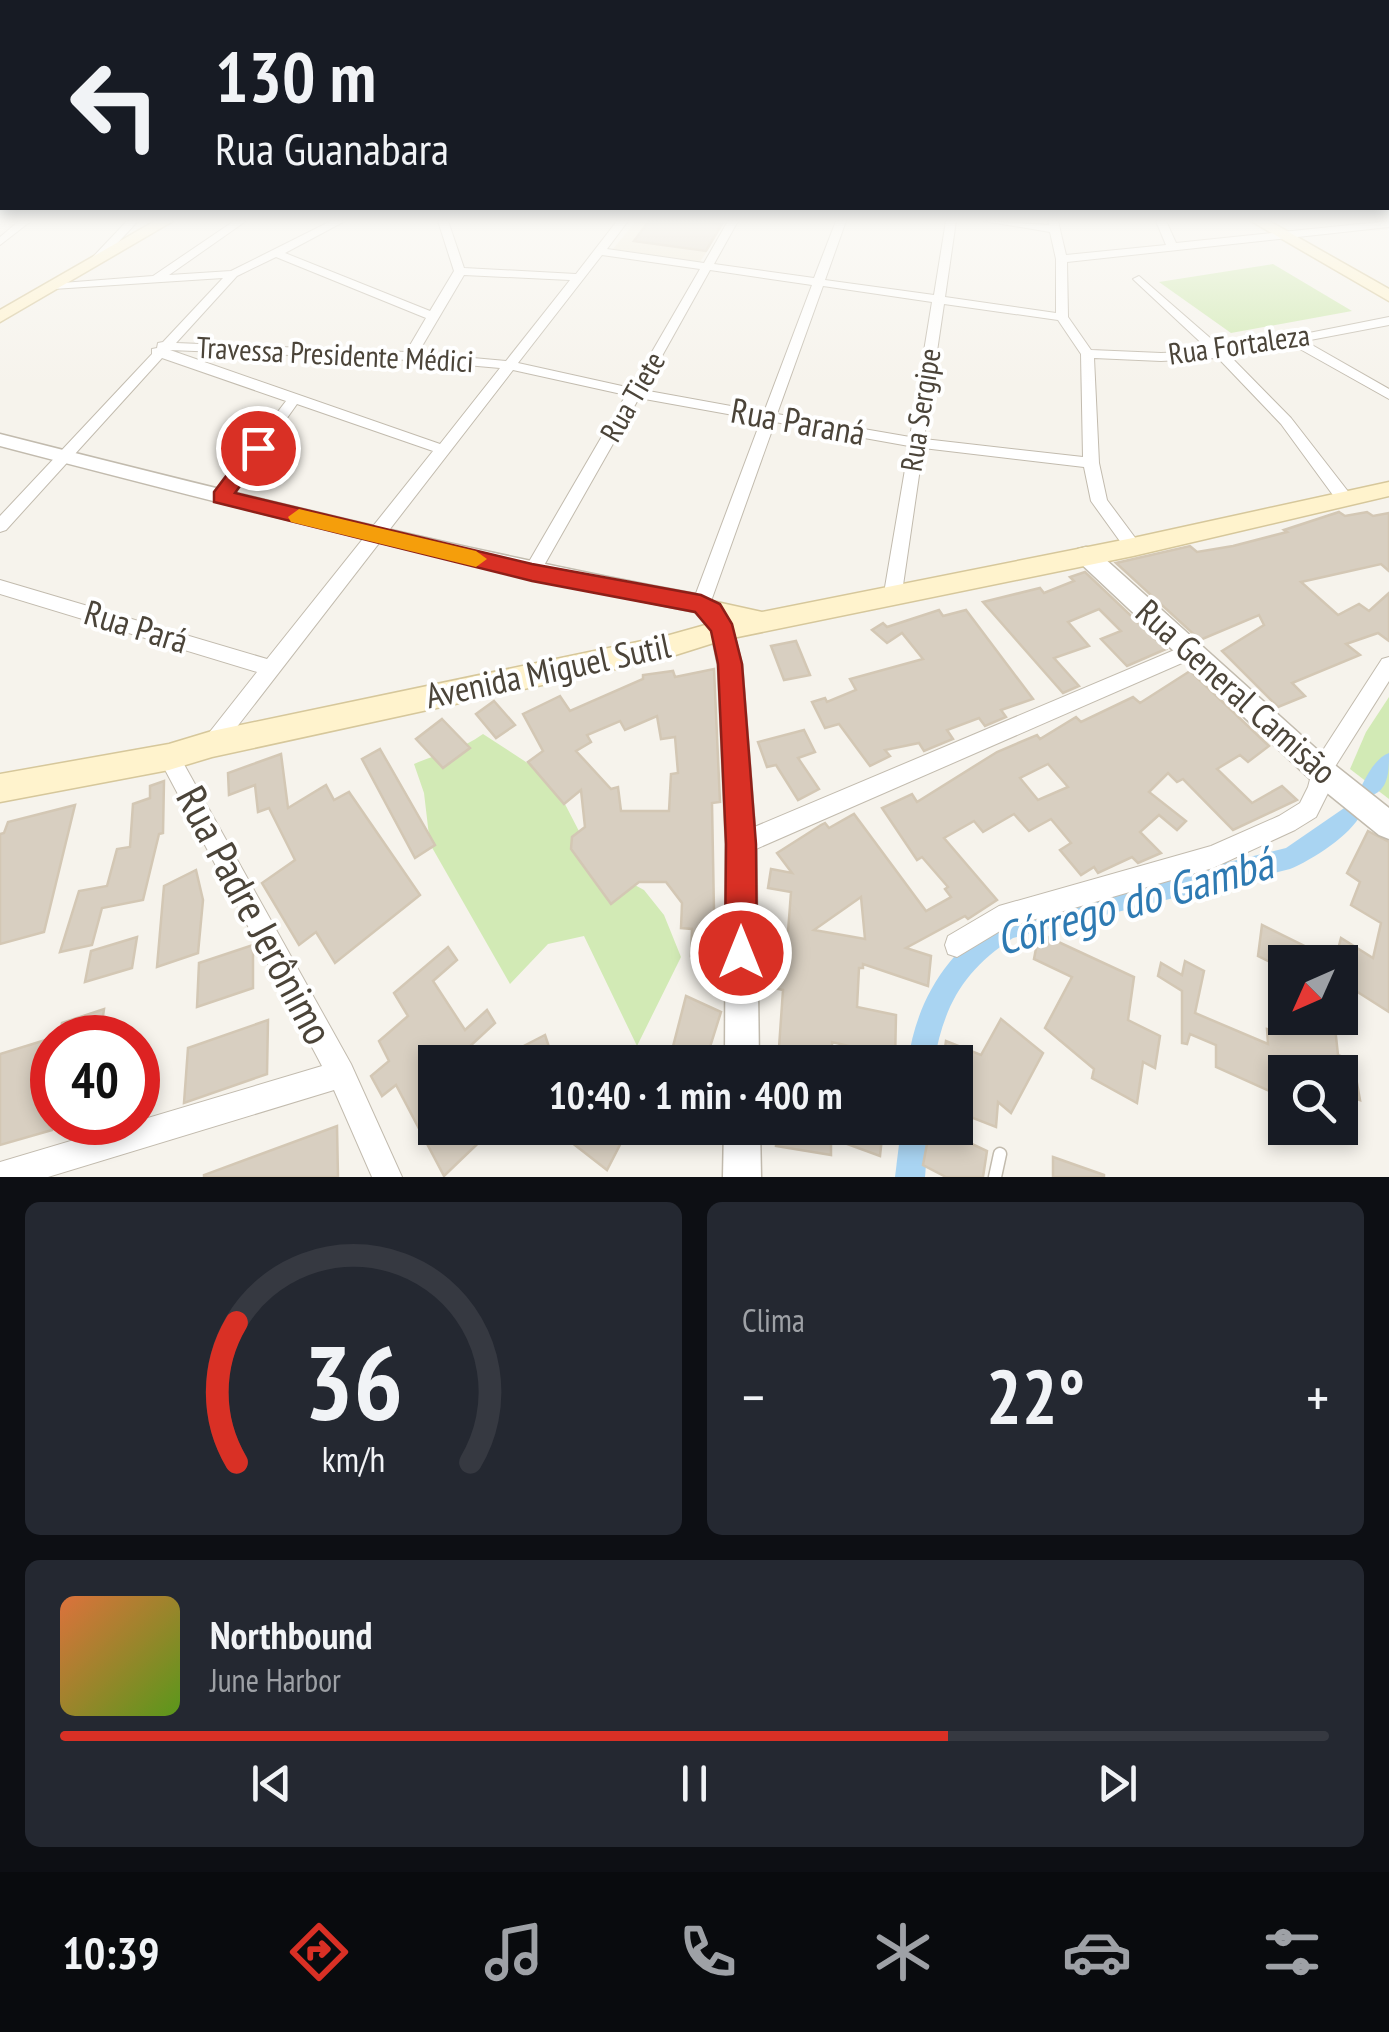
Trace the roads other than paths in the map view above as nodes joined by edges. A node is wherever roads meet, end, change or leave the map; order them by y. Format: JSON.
{"nodes":[{"id":1,"x":71,"y":276,"type":"edge"},
{"id":2,"x":159,"y":276,"type":"edge"},
{"id":3,"x":207,"y":276,"type":"edge"},
{"id":4,"x":231,"y":276,"type":"edge"},
{"id":5,"x":333,"y":276,"type":"edge"},
{"id":6,"x":457,"y":276,"type":"edge"},
{"id":7,"x":555,"y":276,"type":"edge"},
{"id":8,"x":702,"y":276,"type":"edge"},
{"id":9,"x":777,"y":276,"type":"edge"},
{"id":10,"x":821,"y":276,"type":"edge"},
{"id":11,"x":943,"y":276,"type":"edge"},
{"id":12,"x":1062,"y":276,"type":"edge"},
{"id":13,"x":1355,"y":276,"type":"edge"},
{"id":14,"x":576,"y":277,"type":"joint"},
{"id":15,"x":1139,"y":279,"type":"dead end"},
{"id":16,"x":153,"y":280,"type":"junction"},
{"id":17,"x":819,"y":282,"type":"junction"},
{"id":18,"x":53,"y":286,"type":"junction"},
{"id":19,"x":1389,"y":296,"type":"edge"},
{"id":20,"x":939,"y":299,"type":"junction"},
{"id":21,"x":0,"y":316,"type":"edge"},
{"id":22,"x":432,"y":316,"type":"junction"},
{"id":23,"x":1062,"y":316,"type":"junction"},
{"id":24,"x":1389,"y":320,"type":"edge"},
{"id":25,"x":1293,"y":340,"type":"junction"},
{"id":26,"x":159,"y":349,"type":"junction"},
{"id":27,"x":1087,"y":354,"type":"junction"},
{"id":28,"x":1221,"y":354,"type":"junction"},
{"id":29,"x":410,"y":356,"type":"junction"},
{"id":30,"x":508,"y":365,"type":"junction"},
{"id":31,"x":635,"y":393,"type":"junction"},
{"id":32,"x":1389,"y":395,"type":"edge"},
{"id":33,"x":294,"y":399,"type":"junction"},
{"id":34,"x":772,"y":416,"type":"junction"},
{"id":35,"x":0,"y":440,"type":"edge"},
{"id":36,"x":916,"y":444,"type":"junction"},
{"id":37,"x":441,"y":449,"type":"junction"},
{"id":38,"x":64,"y":457,"type":"junction"},
{"id":39,"x":1091,"y":463,"type":"junction"},
{"id":40,"x":1389,"y":488,"type":"edge"},
{"id":41,"x":222,"y":497,"type":"junction"},
{"id":42,"x":1344,"y":498,"type":"junction"},
{"id":43,"x":0,"y":526,"type":"edge"},
{"id":44,"x":374,"y":536,"type":"junction"},
{"id":45,"x":1133,"y":548,"type":"junction"},
{"id":46,"x":1086,"y":555,"type":"junction"},
{"id":47,"x":532,"y":572,"type":"junction"},
{"id":48,"x":0,"y":587,"type":"edge"},
{"id":49,"x":892,"y":598,"type":"junction"},
{"id":50,"x":712,"y":615,"type":"junction"},
{"id":51,"x":1191,"y":651,"type":"junction"},
{"id":52,"x":1389,"y":665,"type":"edge"},
{"id":53,"x":272,"y":668,"type":"junction"},
{"id":54,"x":212,"y":744,"type":"junction"},
{"id":55,"x":169,"y":757,"type":"junction"},
{"id":56,"x":1321,"y":771,"type":"junction"},
{"id":57,"x":0,"y":788,"type":"edge"},
{"id":58,"x":1389,"y":826,"type":"edge"},
{"id":59,"x":741,"y":844,"type":"junction"},
{"id":60,"x":956,"y":945,"type":"dead end"},
{"id":61,"x":742,"y":1045,"type":"edge"},
{"id":62,"x":341,"y":1074,"type":"junction"},
{"id":63,"x":742,"y":1145,"type":"edge"},
{"id":64,"x":1000,"y":1154,"type":"dead end"},
{"id":65,"x":0,"y":1177,"type":"edge"},
{"id":66,"x":387,"y":1177,"type":"edge"},
{"id":67,"x":742,"y":1177,"type":"edge"},
{"id":68,"x":995,"y":1177,"type":"edge"}],
"edges":[{"from":1,"to":18,"type":"main road"},
{"from":2,"to":16,"type":"street"},
{"from":3,"to":16,"type":"street"},
{"from":4,"to":26,"type":"street"},
{"from":5,"to":22,"type":"street"},
{"from":6,"to":22,"type":"street"},
{"from":7,"to":14,"type":"street"},
{"from":8,"to":31,"type":"street","name":"Rua Tiete"},
{"from":9,"to":17,"type":"street"},
{"from":10,"to":17,"type":"street"},
{"from":11,"to":20,"type":"street","name":"Rua Sergipe"},
{"from":12,"to":23,"type":"street"},
{"from":13,"to":19,"type":"main road"},
{"from":14,"to":30,"type":"street"},
{"from":15,"to":28,"type":"street"},
{"from":16,"to":18,"type":"street"},
{"from":17,"to":20,"type":"street"},
{"from":17,"to":34,"type":"street"},
{"from":18,"to":21,"type":"main road"},
{"from":20,"to":23,"type":"street"},
{"from":20,"to":36,"type":"street","name":"Rua Sergipe"},
{"from":22,"to":29,"type":"street"},
{"from":23,"to":27,"type":"street"},
{"from":24,"to":25,"type":"street","name":"Rua Fortaleza"},
{"from":25,"to":28,"type":"street","name":"Rua Fortaleza"},
{"from":25,"to":32,"type":"street"},
{"from":26,"to":29,"type":"street","name":"Travessa Presidente Médici"},
{"from":26,"to":33,"type":"street"},
{"from":26,"to":38,"type":"street"},
{"from":27,"to":28,"type":"street","name":"Rua Fortaleza"},
{"from":27,"to":39,"type":"street"},
{"from":28,"to":42,"type":"street"},
{"from":29,"to":30,"type":"street","name":"Travessa Presidente Médici"},
{"from":30,"to":31,"type":"street","name":"Rua Paraná"},
{"from":30,"to":37,"type":"street"},
{"from":31,"to":34,"type":"street","name":"Rua Paraná"},
{"from":31,"to":47,"type":"street","name":"Rua Tiete"},
{"from":33,"to":37,"type":"street"},
{"from":33,"to":41,"type":"street"},
{"from":34,"to":36,"type":"street","name":"Rua Paraná"},
{"from":34,"to":50,"type":"street"},
{"from":35,"to":38,"type":"street"},
{"from":36,"to":39,"type":"street","name":"Rua Paraná"},
{"from":36,"to":49,"type":"street","name":"Rua Sergipe"},
{"from":37,"to":44,"type":"street"},
{"from":38,"to":41,"type":"street"},
{"from":38,"to":43,"type":"street"},
{"from":39,"to":45,"type":"street"},
{"from":40,"to":42,"type":"main road","name":"Avenida Miguel Sutil"},
{"from":41,"to":44,"type":"street"},
{"from":42,"to":45,"type":"main road","name":"Avenida Miguel Sutil"},
{"from":44,"to":47,"type":"street"},
{"from":44,"to":53,"type":"street"},
{"from":45,"to":46,"type":"main road","name":"Avenida Miguel Sutil"},
{"from":46,"to":49,"type":"main road","name":"Avenida Miguel Sutil"},
{"from":46,"to":51,"type":"street","name":"Rua General Camisão"},
{"from":47,"to":50,"type":"street"},
{"from":48,"to":53,"type":"street","name":"Rua Pará"},
{"from":49,"to":50,"type":"main road","name":"Avenida Miguel Sutil"},
{"from":50,"to":54,"type":"main road","name":"Avenida Miguel Sutil"},
{"from":50,"to":59,"type":"street"},
{"from":51,"to":56,"type":"street","name":"Rua General Camisão"},
{"from":51,"to":59,"type":"street"},
{"from":52,"to":56,"type":"street"},
{"from":53,"to":54,"type":"street"},
{"from":54,"to":55,"type":"main road","name":"Avenida Miguel Sutil"},
{"from":55,"to":57,"type":"main road","name":"Avenida Miguel Sutil"},
{"from":55,"to":62,"type":"street","name":"Rua Padre Jerônimo"},
{"from":56,"to":58,"type":"street","name":"Rua General Camisão"},
{"from":56,"to":60,"type":"street"},
{"from":59,"to":61,"type":"street"},
{"from":62,"to":65,"type":"street"},
{"from":62,"to":66,"type":"street","name":"Rua Padre Jerônimo"},
{"from":63,"to":67,"type":"street"},
{"from":64,"to":68,"type":"lane"}]}
